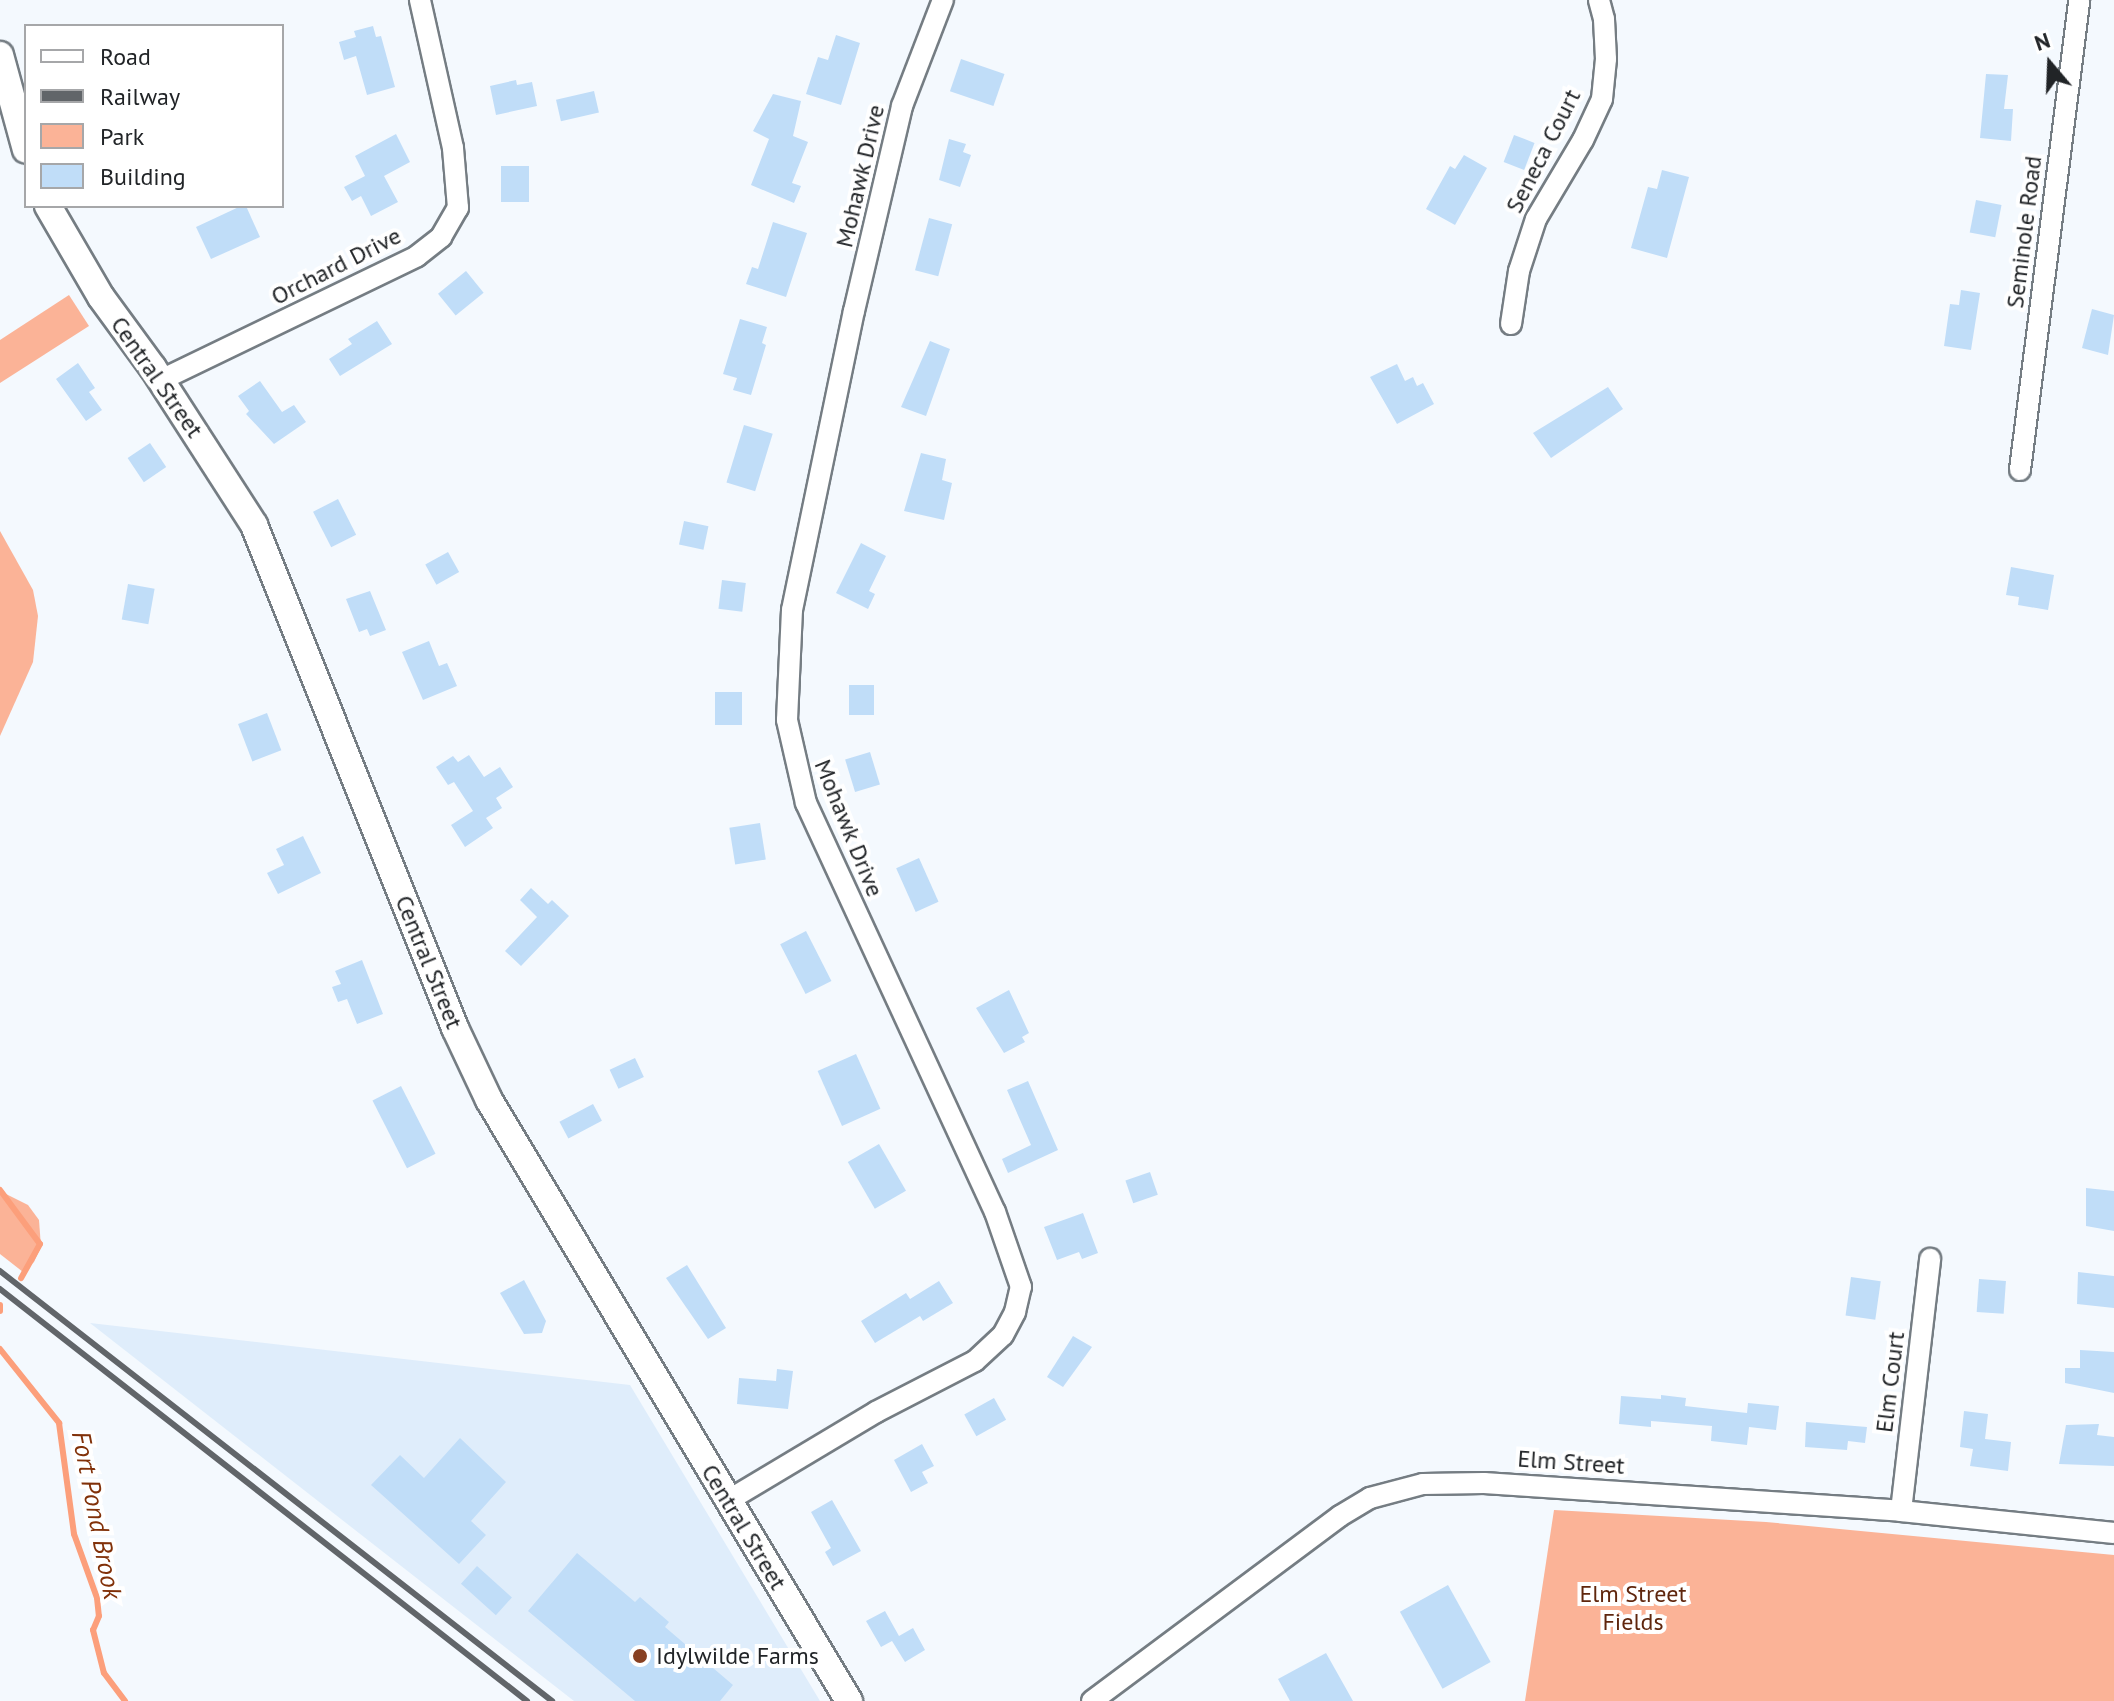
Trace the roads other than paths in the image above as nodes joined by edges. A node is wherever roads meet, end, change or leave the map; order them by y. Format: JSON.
{"nodes":[{"id":1,"x":420,"y":0,"type":"edge"},
{"id":2,"x":943,"y":0,"type":"edge"},
{"id":3,"x":1599,"y":0,"type":"edge"},
{"id":4,"x":2079,"y":0,"type":"edge"},
{"id":5,"x":0,"y":55,"type":"edge"},
{"id":6,"x":24,"y":143,"type":"edge"},
{"id":7,"x":49,"y":208,"type":"edge"},
{"id":8,"x":1511,"y":324,"type":"dead end"},
{"id":9,"x":161,"y":380,"type":"junction"},
{"id":10,"x":2020,"y":470,"type":"dead end"},
{"id":11,"x":1930,"y":1259,"type":"dead end"},
{"id":12,"x":729,"y":1500,"type":"junction"},
{"id":13,"x":1901,"y":1511,"type":"junction"},
{"id":14,"x":2114,"y":1533,"type":"edge"},
{"id":15,"x":849,"y":1701,"type":"edge"},
{"id":16,"x":1092,"y":1701,"type":"edge"}],
"edges":[{"from":1,"to":9,"type":"street","name":"Orchard Drive"},
{"from":2,"to":12,"type":"street","name":"Mohawk Drive"},
{"from":3,"to":8,"type":"street","name":"Seneca Court"},
{"from":4,"to":10,"type":"street","name":"Seminole Road"},
{"from":5,"to":6,"type":"street"},
{"from":7,"to":9,"type":"street","name":"Central Street"},
{"from":9,"to":12,"type":"street","name":"Central Street"},
{"from":11,"to":13,"type":"street","name":"Elm Court"},
{"from":12,"to":15,"type":"street","name":"Central Street"},
{"from":13,"to":14,"type":"street","name":"Elm Street"},
{"from":13,"to":16,"type":"street","name":"Elm Street"}]}
